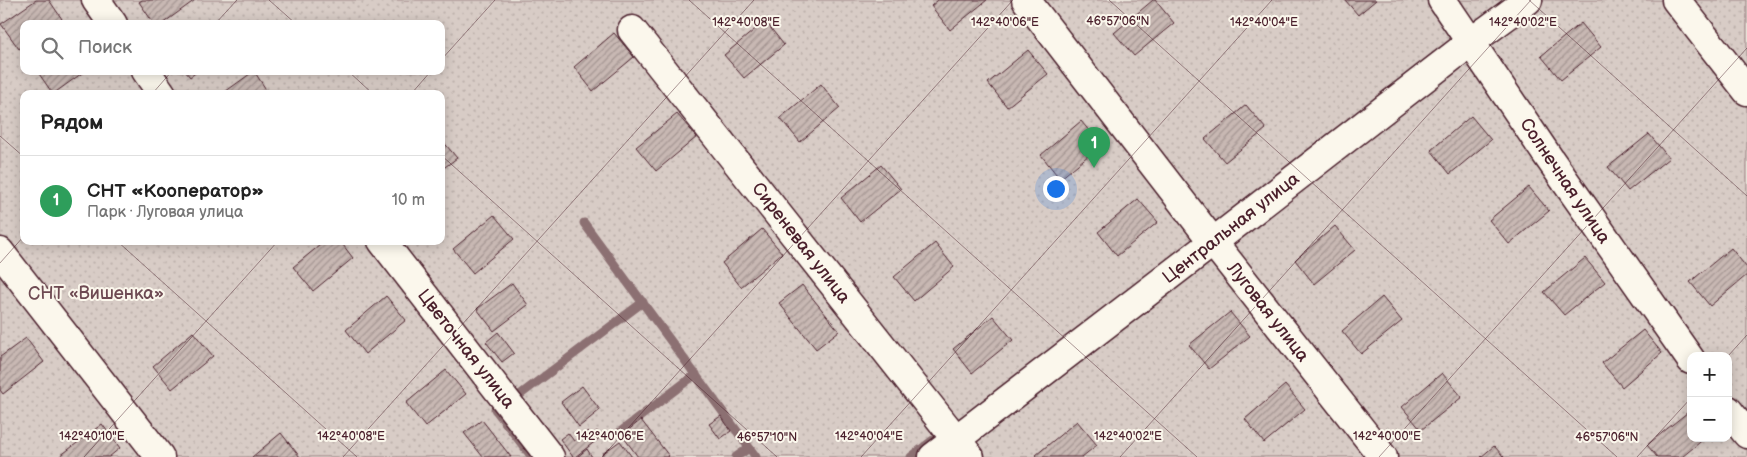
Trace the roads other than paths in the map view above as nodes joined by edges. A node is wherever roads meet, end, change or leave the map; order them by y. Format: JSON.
{"nodes":[{"id":1,"x":96,"y":0,"type":"edge"},
{"id":2,"x":1026,"y":0,"type":"edge"},
{"id":3,"x":1442,"y":0,"type":"edge"},
{"id":4,"x":1528,"y":0,"type":"edge"},
{"id":5,"x":1676,"y":0,"type":"edge"},
{"id":6,"x":110,"y":20,"type":"edge"},
{"id":7,"x":632,"y":30,"type":"dead end"},
{"id":8,"x":1471,"y":42,"type":"junction"},
{"id":9,"x":149,"y":75,"type":"edge"},
{"id":10,"x":159,"y":90,"type":"edge"},
{"id":11,"x":1747,"y":90,"type":"edge"},
{"id":12,"x":1213,"y":242,"type":"junction"},
{"id":13,"x":385,"y":245,"type":"edge"},
{"id":14,"x":0,"y":252,"type":"edge"},
{"id":15,"x":1687,"y":354,"type":"edge"},
{"id":16,"x":1732,"y":415,"type":"edge"},
{"id":17,"x":1747,"y":434,"type":"edge"},
{"id":18,"x":963,"y":448,"type":"edge"},
{"id":19,"x":160,"y":457,"type":"edge"},
{"id":20,"x":550,"y":457,"type":"edge"},
{"id":21,"x":933,"y":457,"type":"edge"},
{"id":22,"x":1383,"y":457,"type":"edge"}],
"edges":[{"from":1,"to":6,"type":"street"},
{"from":2,"to":12,"type":"street","name":"Луговая улица"},
{"from":3,"to":8,"type":"street","name":"Солнечная улица"},
{"from":4,"to":8,"type":"street","name":"Центральная улица"},
{"from":5,"to":11,"type":"street"},
{"from":7,"to":18,"type":"street","name":"Сиреневая улица"},
{"from":8,"to":12,"type":"street","name":"Центральная улица"},
{"from":8,"to":15,"type":"street","name":"Солнечная улица"},
{"from":9,"to":10,"type":"street"},
{"from":12,"to":18,"type":"street","name":"Центральная улица"},
{"from":12,"to":22,"type":"street","name":"Луговая улица"},
{"from":13,"to":20,"type":"street","name":"Цветочная улица"},
{"from":14,"to":19,"type":"street"},
{"from":16,"to":17,"type":"street"},
{"from":18,"to":21,"type":"street","name":"Центральная улица"}]}
